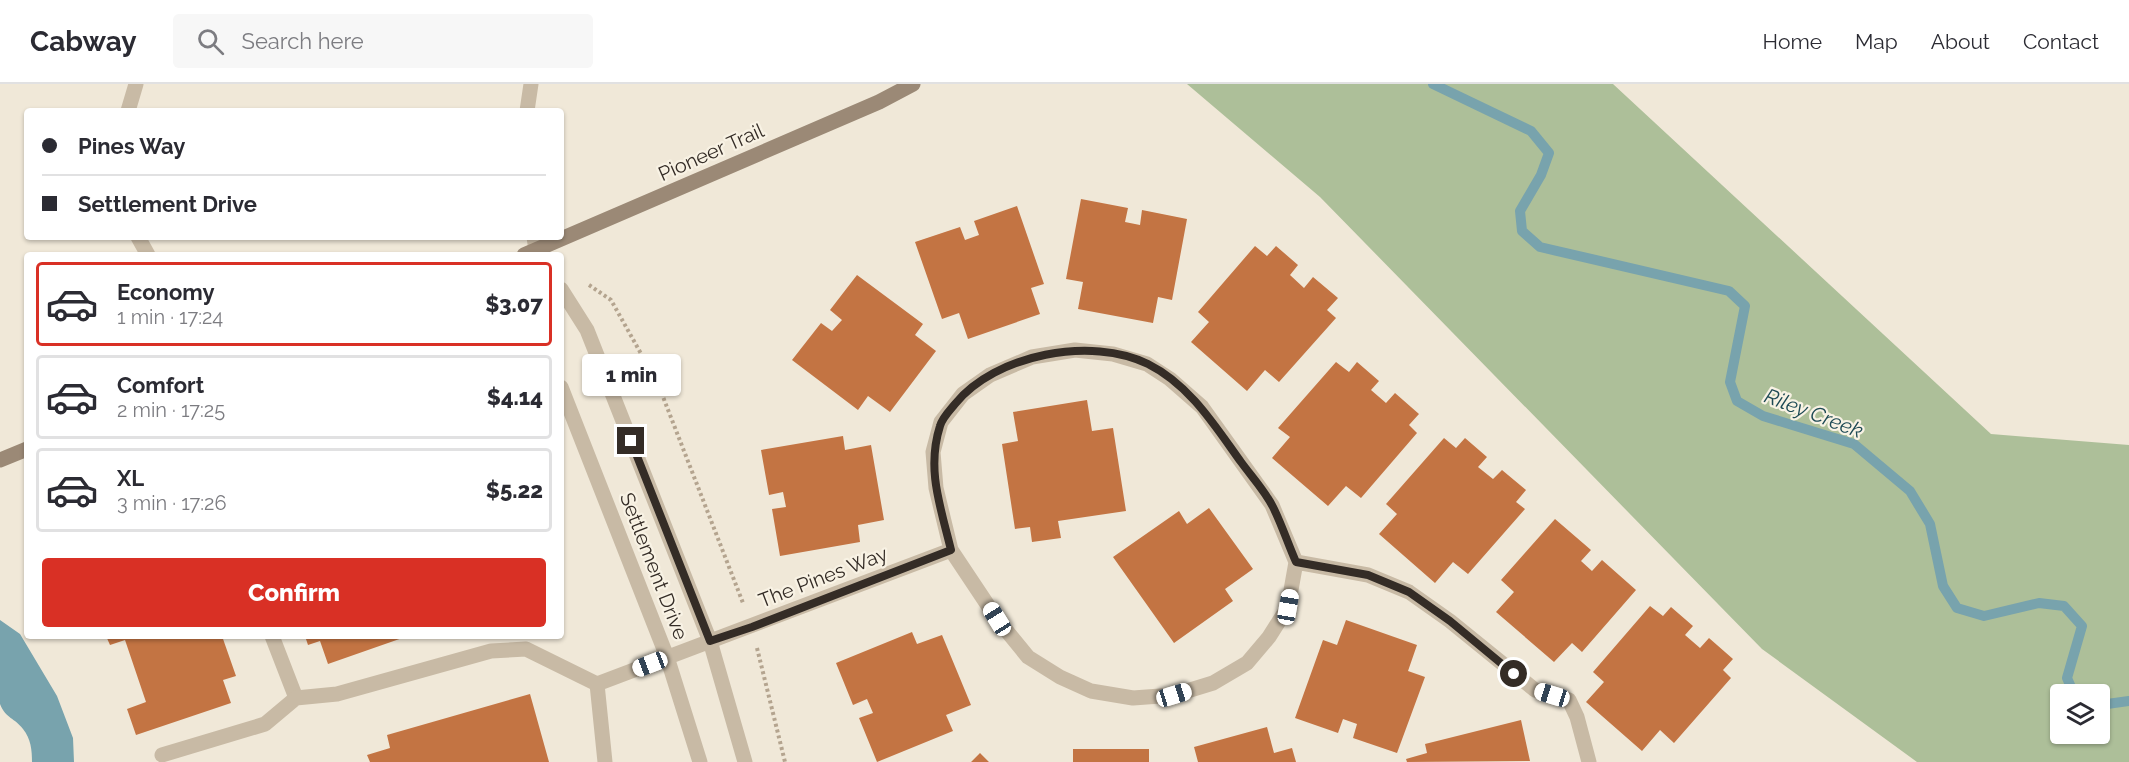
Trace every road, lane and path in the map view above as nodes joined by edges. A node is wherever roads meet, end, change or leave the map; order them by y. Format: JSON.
{"nodes":[{"id":1,"x":136,"y":84,"type":"edge"},
{"id":2,"x":531,"y":84,"type":"edge"},
{"id":3,"x":913,"y":84,"type":"edge"},
{"id":4,"x":130,"y":108,"type":"edge"},
{"id":5,"x":527,"y":108,"type":"edge"},
{"id":6,"x":564,"y":238,"type":"edge"},
{"id":7,"x":559,"y":240,"type":"edge"},
{"id":8,"x":534,"y":250,"type":"edge"},
{"id":9,"x":586,"y":283,"type":"dead end"},
{"id":10,"x":564,"y":294,"type":"edge"},
{"id":11,"x":564,"y":395,"type":"edge"},
{"id":12,"x":24,"y":450,"type":"edge"},
{"id":13,"x":0,"y":460,"type":"edge"},
{"id":14,"x":951,"y":550,"type":"junction"},
{"id":15,"x":1296,"y":562,"type":"junction"},
{"id":16,"x":752,"y":627,"type":"junction"},
{"id":17,"x":273,"y":639,"type":"edge"},
{"id":18,"x":710,"y":641,"type":"junction"},
{"id":19,"x":667,"y":657,"type":"junction"},
{"id":20,"x":597,"y":684,"type":"junction"},
{"id":21,"x":296,"y":698,"type":"junction"},
{"id":22,"x":162,"y":755,"type":"dead end"},
{"id":23,"x":605,"y":762,"type":"edge"},
{"id":24,"x":700,"y":762,"type":"edge"},
{"id":25,"x":745,"y":762,"type":"edge"},
{"id":26,"x":786,"y":762,"type":"edge"},
{"id":27,"x":1589,"y":762,"type":"edge"}],
"edges":[{"from":1,"to":4,"type":"street"},
{"from":2,"to":5,"type":"street"},
{"from":3,"to":6,"type":"main road","name":"Pioneer Trail"},
{"from":7,"to":8,"type":"main road","name":"Pioneer Trail"},
{"from":9,"to":16,"type":"path"},
{"from":10,"to":18,"type":"street","name":"Settlement Drive"},
{"from":11,"to":19,"type":"street","name":"Settlement Drive"},
{"from":12,"to":13,"type":"main road"},
{"from":14,"to":15,"type":"street"},
{"from":14,"to":15,"type":"street"},
{"from":14,"to":16,"type":"street","name":"The Pines Way"},
{"from":15,"to":27,"type":"street"},
{"from":16,"to":18,"type":"street","name":"The Pines Way"},
{"from":16,"to":26,"type":"path"},
{"from":17,"to":21,"type":"street"},
{"from":18,"to":19,"type":"street","name":"The Pines Way"},
{"from":18,"to":25,"type":"street","name":"Settlement Drive"},
{"from":19,"to":20,"type":"street","name":"The Pines Way"},
{"from":19,"to":24,"type":"street","name":"Settlement Drive"},
{"from":20,"to":21,"type":"street"},
{"from":20,"to":23,"type":"street"},
{"from":21,"to":22,"type":"street"}]}
